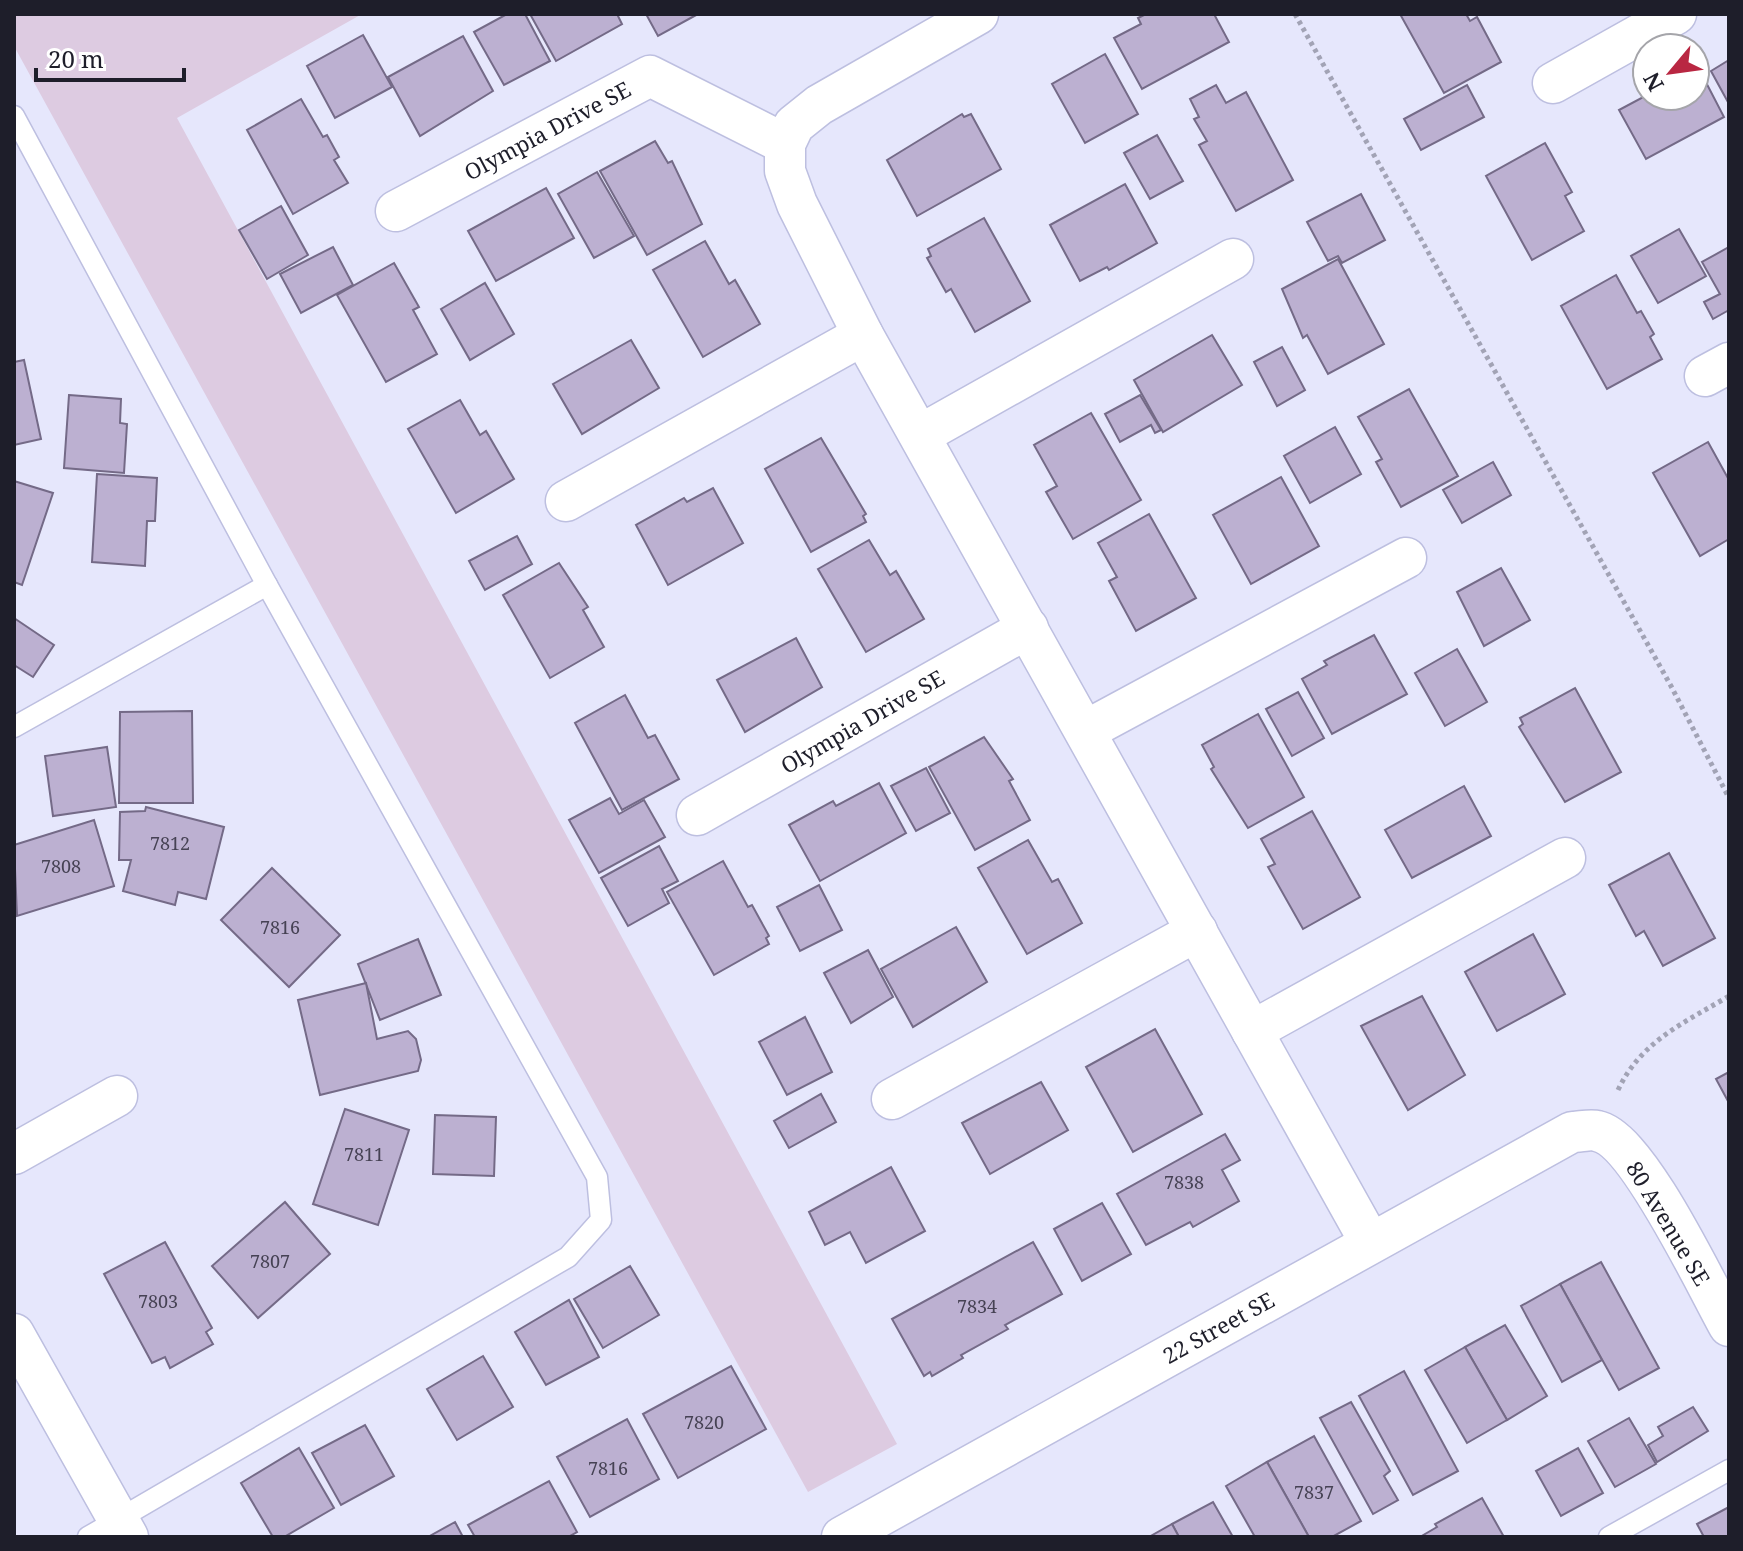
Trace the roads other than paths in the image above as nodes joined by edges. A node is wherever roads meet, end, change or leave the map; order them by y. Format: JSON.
{"nodes":[{"id":1,"x":978,"y":14,"type":"edge"},
{"id":2,"x":1676,"y":14,"type":"edge"},
{"id":3,"x":1553,"y":83,"type":"dead end"},
{"id":4,"x":14,"y":116,"type":"edge"},
{"id":5,"x":785,"y":144,"type":"junction"},
{"id":6,"x":396,"y":211,"type":"dead end"},
{"id":7,"x":1233,"y":259,"type":"dead end"},
{"id":8,"x":863,"y":335,"type":"junction"},
{"id":9,"x":920,"y":435,"type":"junction"},
{"id":10,"x":566,"y":501,"type":"dead end"},
{"id":11,"x":1406,"y":558,"type":"dead end"},
{"id":12,"x":267,"y":585,"type":"junction"},
{"id":13,"x":1028,"y":628,"type":"junction"},
{"id":14,"x":14,"y":727,"type":"edge"},
{"id":15,"x":1085,"y":731,"type":"junction"},
{"id":16,"x":697,"y":815,"type":"dead end"},
{"id":17,"x":1565,"y":858,"type":"dead end"},
{"id":18,"x":1197,"y":931,"type":"junction"},
{"id":19,"x":1252,"y":1031,"type":"junction"},
{"id":20,"x":117,"y":1096,"type":"dead end"},
{"id":21,"x":892,"y":1099,"type":"dead end"},
{"id":22,"x":1598,"y":1131,"type":"joint"},
{"id":23,"x":14,"y":1154,"type":"edge"},
{"id":24,"x":1370,"y":1242,"type":"junction"},
{"id":25,"x":1729,"y":1326,"type":"edge"},
{"id":26,"x":14,"y":1334,"type":"edge"},
{"id":27,"x":1729,"y":1470,"type":"edge"},
{"id":28,"x":112,"y":1531,"type":"edge"},
{"id":29,"x":842,"y":1537,"type":"edge"},
{"id":30,"x":1609,"y":1537,"type":"edge"}],
"edges":[{"from":1,"to":5,"type":"street"},
{"from":2,"to":3,"type":"street"},
{"from":4,"to":12,"type":"lane"},
{"from":5,"to":6,"type":"street","name":"Olympia Drive SE"},
{"from":5,"to":8,"type":"street"},
{"from":7,"to":9,"type":"street"},
{"from":8,"to":9,"type":"street"},
{"from":8,"to":10,"type":"street"},
{"from":9,"to":13,"type":"street"},
{"from":11,"to":15,"type":"street"},
{"from":12,"to":14,"type":"lane"},
{"from":12,"to":28,"type":"lane"},
{"from":13,"to":15,"type":"street"},
{"from":13,"to":16,"type":"street","name":"Olympia Drive SE"},
{"from":15,"to":18,"type":"street"},
{"from":17,"to":19,"type":"street"},
{"from":18,"to":19,"type":"street"},
{"from":18,"to":21,"type":"street"},
{"from":19,"to":24,"type":"street"},
{"from":20,"to":23,"type":"street"},
{"from":22,"to":24,"type":"street","name":"22 Street SE"},
{"from":22,"to":25,"type":"street","name":"80 Avenue SE"},
{"from":24,"to":29,"type":"street","name":"22 Street SE"},
{"from":26,"to":28,"type":"street"},
{"from":27,"to":30,"type":"lane"}]}
